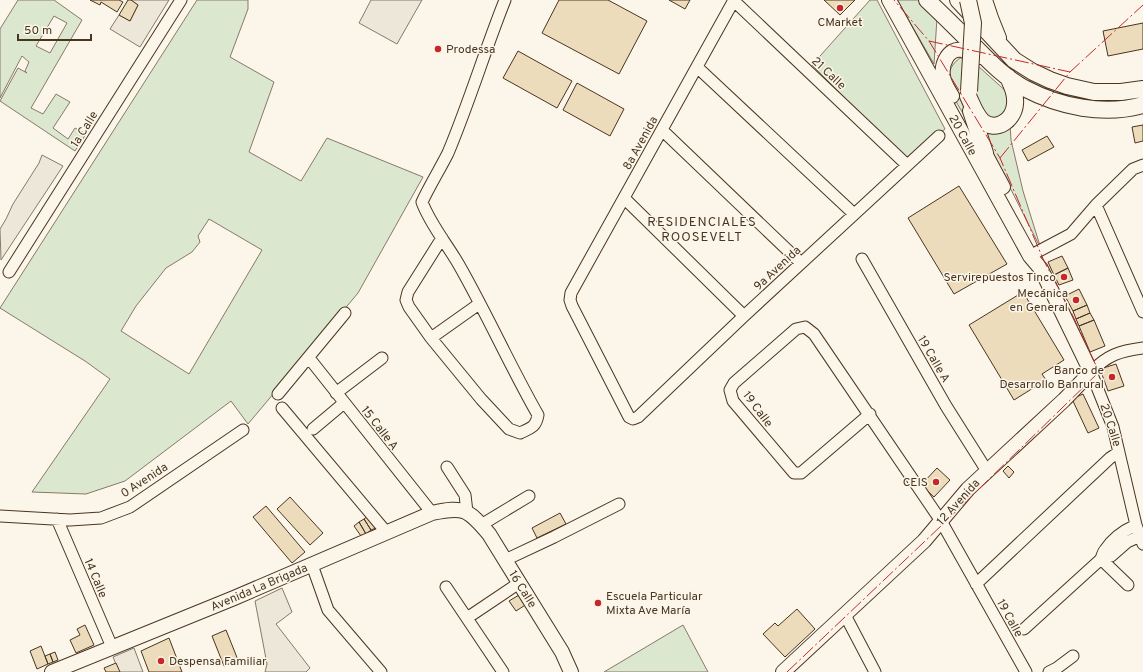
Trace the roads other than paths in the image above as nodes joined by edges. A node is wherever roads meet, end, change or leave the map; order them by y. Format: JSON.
{"nodes":[{"id":1,"x":181,"y":0,"type":"edge"},
{"id":2,"x":505,"y":0,"type":"edge"},
{"id":3,"x":733,"y":0,"type":"edge"},
{"id":4,"x":889,"y":0,"type":"edge"},
{"id":5,"x":927,"y":0,"type":"edge"},
{"id":6,"x":958,"y":0,"type":"edge"},
{"id":7,"x":968,"y":0,"type":"edge"},
{"id":8,"x":984,"y":0,"type":"edge"},
{"id":9,"x":1001,"y":45,"type":"junction"},
{"id":10,"x":988,"y":60,"type":"junction"},
{"id":11,"x":697,"y":67,"type":"junction"},
{"id":12,"x":1008,"y":77,"type":"junction"},
{"id":13,"x":1143,"y":89,"type":"edge"},
{"id":14,"x":969,"y":93,"type":"junction"},
{"id":15,"x":1143,"y":105,"type":"edge"},
{"id":16,"x":662,"y":130,"type":"junction"},
{"id":17,"x":939,"y":136,"type":"dead end"},
{"id":18,"x":985,"y":153,"type":"junction"},
{"id":19,"x":908,"y":165,"type":"junction"},
{"id":20,"x":1143,"y":166,"type":"edge"},
{"id":21,"x":624,"y":198,"type":"junction"},
{"id":22,"x":1096,"y":205,"type":"junction"},
{"id":23,"x":854,"y":214,"type":"junction"},
{"id":24,"x":442,"y":238,"type":"junction"},
{"id":25,"x":1037,"y":252,"type":"junction"},
{"id":26,"x":862,"y":259,"type":"dead end"},
{"id":27,"x":801,"y":263,"type":"junction"},
{"id":28,"x":1041,"y":269,"type":"junction"},
{"id":29,"x":9,"y":272,"type":"dead end"},
{"id":30,"x":479,"y":304,"type":"junction"},
{"id":31,"x":1143,"y":312,"type":"edge"},
{"id":32,"x":345,"y":313,"type":"dead end"},
{"id":33,"x":744,"y":316,"type":"junction"},
{"id":34,"x":431,"y":338,"type":"junction"},
{"id":35,"x":1143,"y":348,"type":"edge"},
{"id":36,"x":309,"y":358,"type":"junction"},
{"id":37,"x":382,"y":358,"type":"dead end"},
{"id":38,"x":1091,"y":372,"type":"junction"},
{"id":39,"x":336,"y":393,"type":"junction"},
{"id":40,"x":278,"y":394,"type":"dead end"},
{"id":41,"x":344,"y":403,"type":"junction"},
{"id":42,"x":282,"y":408,"type":"dead end"},
{"id":43,"x":870,"y":414,"type":"junction"},
{"id":44,"x":633,"y":419,"type":"joint"},
{"id":45,"x":312,"y":429,"type":"dead end"},
{"id":46,"x":243,"y":430,"type":"dead end"},
{"id":47,"x":1120,"y":452,"type":"junction"},
{"id":48,"x":447,"y":467,"type":"dead end"},
{"id":49,"x":987,"y":471,"type":"junction"},
{"id":50,"x":529,"y":496,"type":"dead end"},
{"id":51,"x":619,"y":504,"type":"dead end"},
{"id":52,"x":467,"y":512,"type":"junction"},
{"id":53,"x":432,"y":513,"type":"junction"},
{"id":54,"x":0,"y":516,"type":"edge"},
{"id":55,"x":56,"y":519,"type":"junction"},
{"id":56,"x":941,"y":521,"type":"junction"},
{"id":57,"x":482,"y":525,"type":"junction"},
{"id":58,"x":1136,"y":525,"type":"junction"},
{"id":59,"x":387,"y":533,"type":"junction"},
{"id":60,"x":1142,"y":540,"type":"edge"},
{"id":61,"x":1101,"y":559,"type":"junction"},
{"id":62,"x":505,"y":560,"type":"junction"},
{"id":63,"x":312,"y":565,"type":"junction"},
{"id":64,"x":519,"y":583,"type":"junction"},
{"id":65,"x":976,"y":584,"type":"junction"},
{"id":66,"x":1128,"y":585,"type":"dead end"},
{"id":67,"x":446,"y":586,"type":"dead end"},
{"id":68,"x":845,"y":615,"type":"junction"},
{"id":69,"x":467,"y":618,"type":"junction"},
{"id":70,"x":1024,"y":629,"type":"dead end"},
{"id":71,"x":112,"y":647,"type":"junction"},
{"id":72,"x":1073,"y":656,"type":"dead end"},
{"id":73,"x":567,"y":670,"type":"edge"},
{"id":74,"x":52,"y":672,"type":"edge"},
{"id":75,"x":381,"y":672,"type":"edge"},
{"id":76,"x":503,"y":672,"type":"edge"},
{"id":77,"x":783,"y":672,"type":"edge"},
{"id":78,"x":875,"y":672,"type":"edge"},
{"id":79,"x":1026,"y":672,"type":"edge"},
{"id":80,"x":1049,"y":672,"type":"edge"}],
"edges":[{"from":1,"to":29,"type":"street","name":"1a Calle"},
{"from":2,"to":24,"type":"street"},
{"from":3,"to":11,"type":"street","name":"8a Avenida"},
{"from":3,"to":19,"type":"street","name":"21 Calle"},
{"from":4,"to":28,"type":"main road","name":"20 Calle"},
{"from":5,"to":10,"type":"highway"},
{"from":6,"to":9,"type":"highway"},
{"from":7,"to":14,"type":"highway","bridge":true},
{"from":8,"to":9,"type":"highway"},
{"from":9,"to":13,"type":"highway"},
{"from":10,"to":12,"type":"highway"},
{"from":10,"to":18,"type":"main road","name":"20 Calle"},
{"from":11,"to":16,"type":"street","name":"8a Avenida"},
{"from":11,"to":23,"type":"street"},
{"from":12,"to":14,"type":"highway"},
{"from":12,"to":15,"type":"highway"},
{"from":14,"to":18,"type":"highway"},
{"from":16,"to":21,"type":"street","name":"8a Avenida"},
{"from":16,"to":27,"type":"street"},
{"from":17,"to":19,"type":"street","name":"9a Avenida"},
{"from":18,"to":25,"type":"main road","name":"20 Calle"},
{"from":19,"to":23,"type":"street","name":"9a Avenida"},
{"from":20,"to":22,"type":"street"},
{"from":21,"to":33,"type":"street"},
{"from":21,"to":44,"type":"street","name":"8a Avenida"},
{"from":22,"to":25,"type":"street"},
{"from":22,"to":31,"type":"street"},
{"from":23,"to":27,"type":"street","name":"9a Avenida"},
{"from":24,"to":30,"type":"street"},
{"from":24,"to":34,"type":"street"},
{"from":25,"to":28,"type":"main road","name":"20 Calle"},
{"from":26,"to":49,"type":"street","name":"19 Calle A"},
{"from":27,"to":33,"type":"street","name":"9a Avenida"},
{"from":28,"to":38,"type":"main road","name":"20 Calle"},
{"from":30,"to":34,"type":"street"},
{"from":30,"to":34,"type":"street"},
{"from":32,"to":36,"type":"street"},
{"from":33,"to":44,"type":"street","name":"9a Avenida"},
{"from":35,"to":38,"type":"street","name":"12 Avenida"},
{"from":36,"to":39,"type":"street","name":"15 Calle A"},
{"from":36,"to":40,"type":"street"},
{"from":37,"to":39,"type":"street"},
{"from":38,"to":47,"type":"street","name":"20 Calle"},
{"from":38,"to":49,"type":"main road","name":"12 Avenida"},
{"from":39,"to":41,"type":"street","name":"15 Calle A"},
{"from":41,"to":45,"type":"street"},
{"from":41,"to":53,"type":"street","name":"15 Calle A"},
{"from":42,"to":59,"type":"street"},
{"from":43,"to":43,"type":"street","name":"19 Calle"},
{"from":43,"to":56,"type":"street","name":"19 Calle"},
{"from":46,"to":55,"type":"street","name":"0 Avenida"},
{"from":47,"to":58,"type":"street","name":"20 Calle"},
{"from":47,"to":65,"type":"street"},
{"from":48,"to":52,"type":"street"},
{"from":49,"to":56,"type":"main road","name":"12 Avenida"},
{"from":50,"to":57,"type":"street"},
{"from":51,"to":62,"type":"street"},
{"from":52,"to":53,"type":"main road","name":"Avenida La Brigada"},
{"from":52,"to":57,"type":"main road","name":"16 Calle"},
{"from":53,"to":59,"type":"main road","name":"Avenida La Brigada"},
{"from":54,"to":55,"type":"street","name":"0 Avenida"},
{"from":55,"to":71,"type":"street","name":"14 Calle"},
{"from":56,"to":65,"type":"street","name":"19 Calle"},
{"from":56,"to":68,"type":"main road","name":"12 Avenida"},
{"from":57,"to":62,"type":"main road","name":"16 Calle"},
{"from":58,"to":60,"type":"street","name":"20 Calle"},
{"from":58,"to":61,"type":"street"},
{"from":59,"to":63,"type":"main road","name":"Avenida La Brigada"},
{"from":60,"to":61,"type":"street"},
{"from":61,"to":66,"type":"street"},
{"from":61,"to":70,"type":"street"},
{"from":62,"to":64,"type":"main road","name":"16 Calle"},
{"from":63,"to":71,"type":"main road","name":"Avenida La Brigada"},
{"from":63,"to":75,"type":"street"},
{"from":64,"to":69,"type":"street"},
{"from":64,"to":73,"type":"main road","name":"16 Calle"},
{"from":65,"to":79,"type":"street","name":"19 Calle"},
{"from":67,"to":69,"type":"street"},
{"from":68,"to":77,"type":"main road","name":"12 Avenida"},
{"from":68,"to":78,"type":"street"},
{"from":69,"to":76,"type":"street"},
{"from":71,"to":74,"type":"main road","name":"Avenida La Brigada"},
{"from":72,"to":80,"type":"street"}]}
